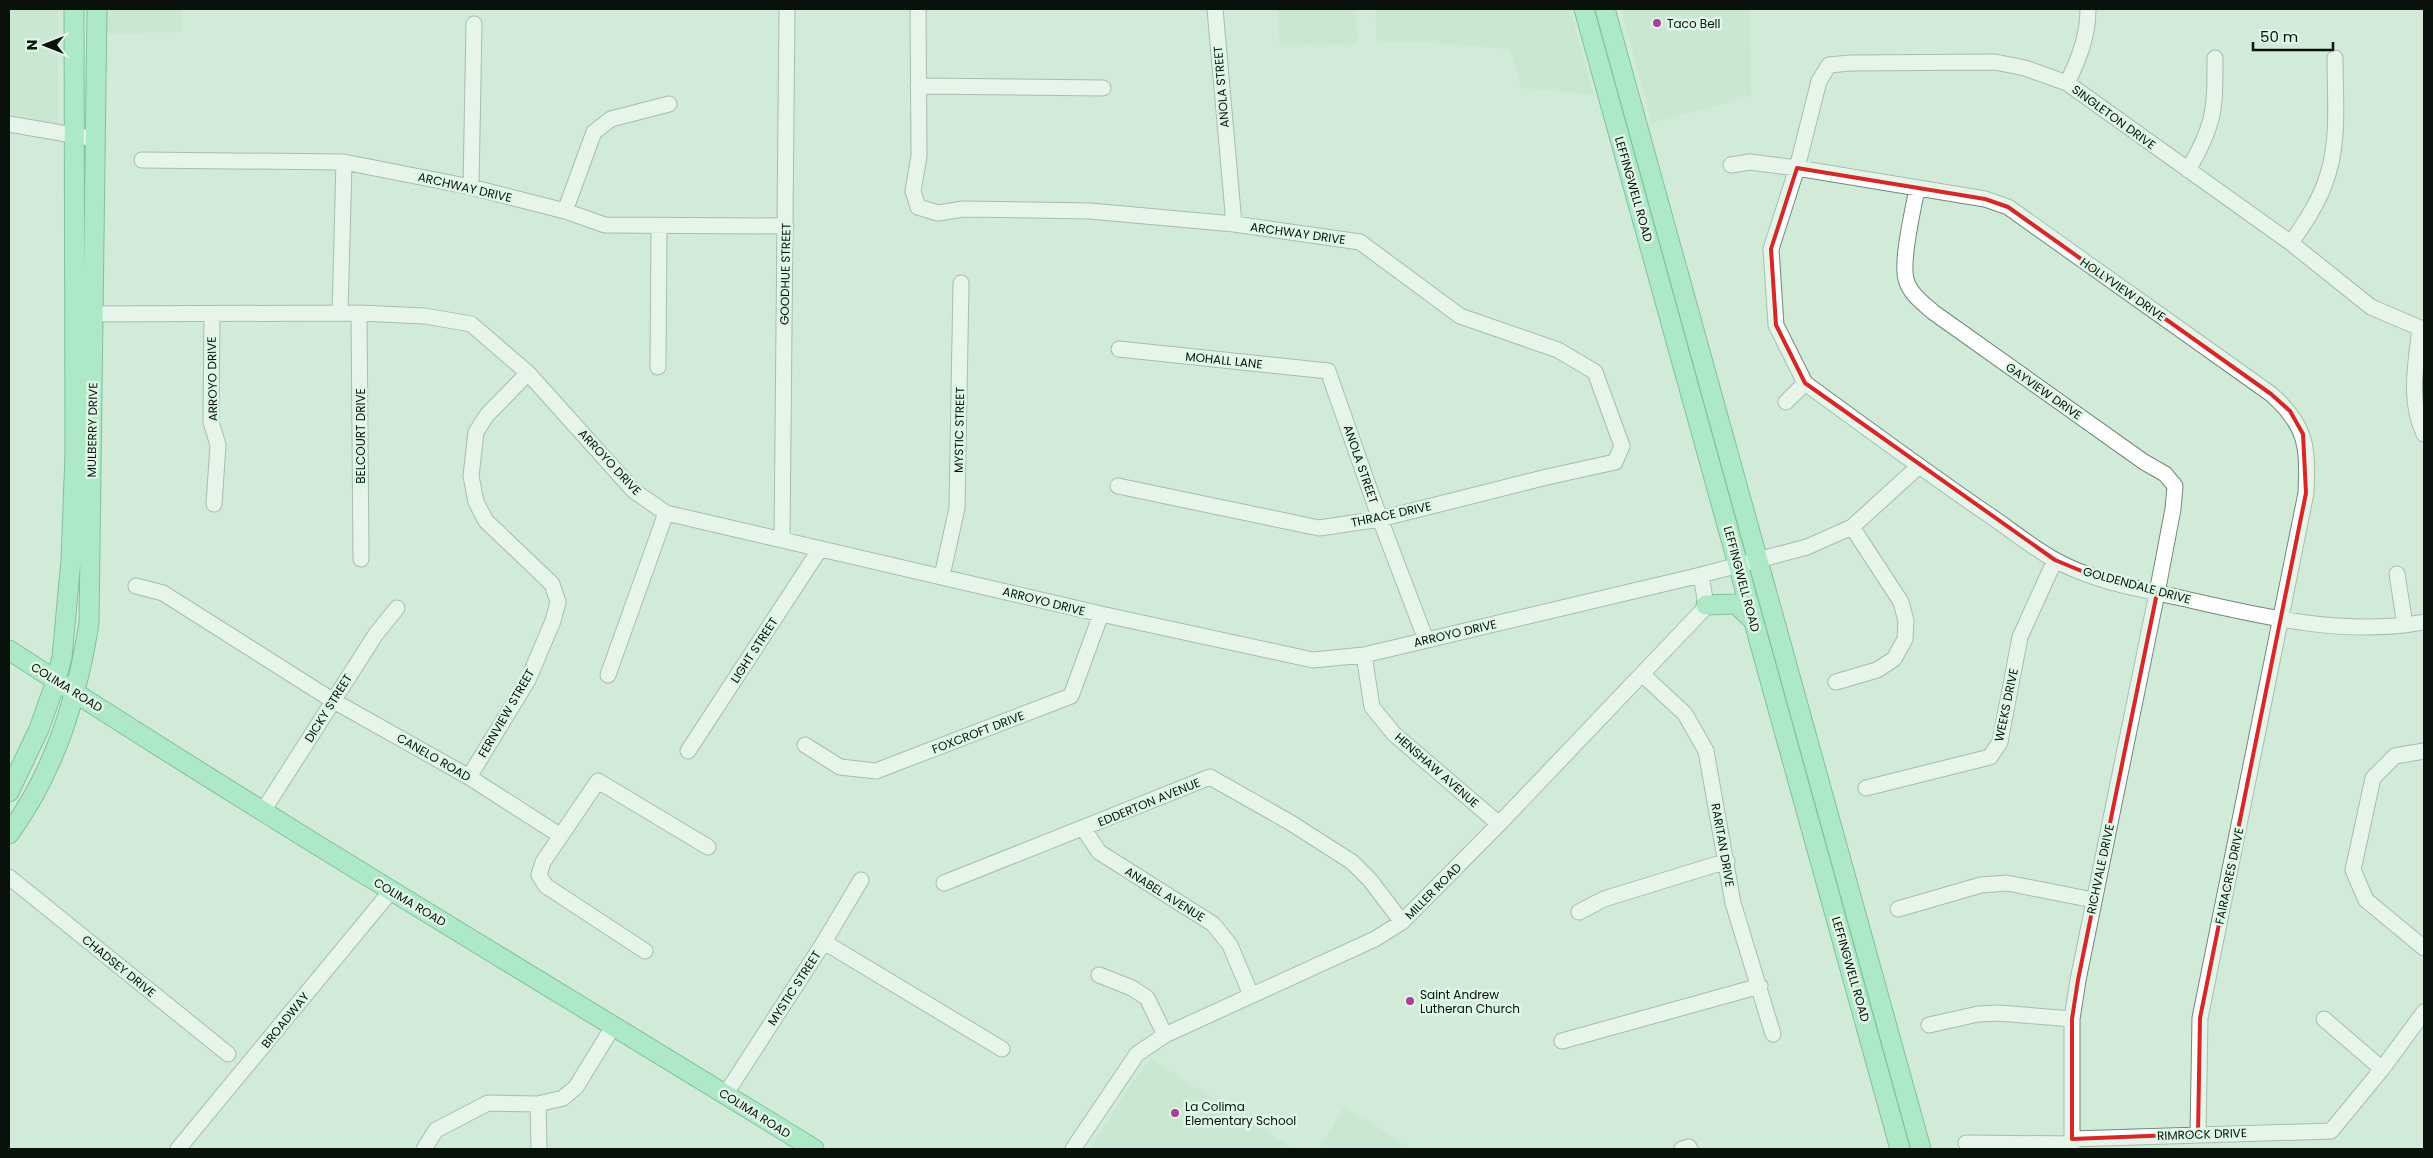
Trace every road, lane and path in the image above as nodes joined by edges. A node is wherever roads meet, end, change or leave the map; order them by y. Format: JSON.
{"nodes":[{"id":1,"x":74,"y":9,"type":"edge"},
{"id":2,"x":97,"y":9,"type":"edge"},
{"id":3,"x":787,"y":9,"type":"edge"},
{"id":4,"x":918,"y":9,"type":"edge"},
{"id":5,"x":1215,"y":9,"type":"edge"},
{"id":6,"x":1584,"y":9,"type":"edge"},
{"id":7,"x":1606,"y":9,"type":"edge"},
{"id":8,"x":2088,"y":9,"type":"edge"},
{"id":9,"x":474,"y":24,"type":"dead end"},
{"id":10,"x":2215,"y":58,"type":"dead end"},
{"id":11,"x":2335,"y":58,"type":"dead end"},
{"id":12,"x":2067,"y":83,"type":"junction"},
{"id":13,"x":918,"y":86,"type":"junction"},
{"id":14,"x":1103,"y":88,"type":"dead end"},
{"id":15,"x":669,"y":104,"type":"dead end"},
{"id":16,"x":9,"y":124,"type":"edge"},
{"id":17,"x":74,"y":136,"type":"junction"},
{"id":18,"x":96,"y":139,"type":"junction"},
{"id":19,"x":142,"y":160,"type":"dead end"},
{"id":20,"x":344,"y":162,"type":"junction"},
{"id":21,"x":1731,"y":165,"type":"dead end"},
{"id":22,"x":1797,"y":168,"type":"junction"},
{"id":23,"x":2188,"y":170,"type":"junction"},
{"id":24,"x":471,"y":187,"type":"junction"},
{"id":25,"x":1917,"y":189,"type":"junction"},
{"id":26,"x":565,"y":211,"type":"junction"},
{"id":27,"x":1234,"y":224,"type":"junction"},
{"id":28,"x":659,"y":226,"type":"junction"},
{"id":29,"x":786,"y":226,"type":"junction"},
{"id":30,"x":2291,"y":243,"type":"junction"},
{"id":31,"x":961,"y":284,"type":"dead end"},
{"id":32,"x":94,"y":313,"type":"junction"},
{"id":33,"x":340,"y":313,"type":"junction"},
{"id":34,"x":359,"y":313,"type":"junction"},
{"id":35,"x":212,"y":314,"type":"junction"},
{"id":36,"x":73,"y":315,"type":"junction"},
{"id":37,"x":2422,"y":328,"type":"edge"},
{"id":38,"x":1119,"y":349,"type":"dead end"},
{"id":39,"x":658,"y":367,"type":"dead end"},
{"id":40,"x":1328,"y":371,"type":"joint"},
{"id":41,"x":528,"y":373,"type":"junction"},
{"id":42,"x":1805,"y":383,"type":"junction"},
{"id":43,"x":1786,"y":402,"type":"dead end"},
{"id":44,"x":2424,"y":434,"type":"edge"},
{"id":45,"x":1622,"y":446,"type":"joint"},
{"id":46,"x":1918,"y":466,"type":"junction"},
{"id":47,"x":1118,"y":486,"type":"dead end"},
{"id":48,"x":214,"y":504,"type":"dead end"},
{"id":49,"x":666,"y":513,"type":"junction"},
{"id":50,"x":1380,"y":519,"type":"junction"},
{"id":51,"x":1852,"y":527,"type":"junction"},
{"id":52,"x":782,"y":540,"type":"junction"},
{"id":53,"x":820,"y":549,"type":"junction"},
{"id":54,"x":360,"y":559,"type":"dead end"},
{"id":55,"x":1758,"y":559,"type":"junction"},
{"id":56,"x":2055,"y":560,"type":"junction"},
{"id":57,"x":1738,"y":564,"type":"junction"},
{"id":58,"x":2397,"y":574,"type":"dead end"},
{"id":59,"x":1701,"y":575,"type":"junction"},
{"id":60,"x":942,"y":576,"type":"junction"},
{"id":61,"x":136,"y":586,"type":"dead end"},
{"id":62,"x":2157,"y":593,"type":"junction"},
{"id":63,"x":1706,"y":605,"type":"junction"},
{"id":64,"x":397,"y":608,"type":"dead end"},
{"id":65,"x":1101,"y":614,"type":"junction"},
{"id":66,"x":2281,"y":620,"type":"junction"},
{"id":67,"x":1754,"y":621,"type":"junction"},
{"id":68,"x":2424,"y":622,"type":"edge"},
{"id":69,"x":2405,"y":625,"type":"junction"},
{"id":70,"x":1426,"y":640,"type":"junction"},
{"id":71,"x":9,"y":650,"type":"edge"},
{"id":72,"x":1364,"y":655,"type":"junction"},
{"id":73,"x":1642,"y":674,"type":"junction"},
{"id":74,"x":608,"y":675,"type":"dead end"},
{"id":75,"x":56,"y":681,"type":"junction"},
{"id":76,"x":1836,"y":682,"type":"dead end"},
{"id":77,"x":75,"y":693,"type":"junction"},
{"id":78,"x":332,"y":700,"type":"junction"},
{"id":79,"x":805,"y":745,"type":"dead end"},
{"id":80,"x":688,"y":751,"type":"dead end"},
{"id":81,"x":2424,"y":751,"type":"edge"},
{"id":82,"x":469,"y":777,"type":"junction"},
{"id":83,"x":1866,"y":788,"type":"dead end"},
{"id":84,"x":9,"y":792,"type":"edge"},
{"id":85,"x":263,"y":810,"type":"junction"},
{"id":86,"x":1500,"y":824,"type":"junction"},
{"id":87,"x":1082,"y":828,"type":"junction"},
{"id":88,"x":9,"y":834,"type":"edge"},
{"id":89,"x":561,"y":836,"type":"junction"},
{"id":90,"x":708,"y":847,"type":"dead end"},
{"id":91,"x":1727,"y":862,"type":"junction"},
{"id":92,"x":9,"y":877,"type":"edge"},
{"id":93,"x":861,"y":880,"type":"dead end"},
{"id":94,"x":944,"y":883,"type":"dead end"},
{"id":95,"x":391,"y":891,"type":"junction"},
{"id":96,"x":2093,"y":900,"type":"junction"},
{"id":97,"x":1898,"y":909,"type":"dead end"},
{"id":98,"x":1579,"y":912,"type":"dead end"},
{"id":99,"x":1402,"y":922,"type":"junction"},
{"id":100,"x":824,"y":942,"type":"junction"},
{"id":101,"x":2424,"y":948,"type":"edge"},
{"id":102,"x":645,"y":951,"type":"dead end"},
{"id":103,"x":1099,"y":975,"type":"dead end"},
{"id":104,"x":1760,"y":986,"type":"junction"},
{"id":105,"x":1251,"y":995,"type":"junction"},
{"id":106,"x":2424,"y":1012,"type":"edge"},
{"id":107,"x":2072,"y":1019,"type":"junction"},
{"id":108,"x":2324,"y":1019,"type":"dead end"},
{"id":109,"x":614,"y":1025,"type":"junction"},
{"id":110,"x":1929,"y":1026,"type":"dead end"},
{"id":111,"x":1773,"y":1034,"type":"dead end"},
{"id":112,"x":1165,"y":1035,"type":"junction"},
{"id":113,"x":1562,"y":1040,"type":"dead end"},
{"id":114,"x":1002,"y":1049,"type":"dead end"},
{"id":115,"x":228,"y":1054,"type":"dead end"},
{"id":116,"x":2382,"y":1069,"type":"junction"},
{"id":117,"x":726,"y":1095,"type":"junction"},
{"id":118,"x":538,"y":1104,"type":"junction"},
{"id":119,"x":2198,"y":1134,"type":"junction"},
{"id":120,"x":1966,"y":1144,"type":"dead end"},
{"id":121,"x":2072,"y":1144,"type":"edge"},
{"id":122,"x":178,"y":1149,"type":"edge"},
{"id":123,"x":424,"y":1149,"type":"edge"},
{"id":124,"x":539,"y":1149,"type":"edge"},
{"id":125,"x":814,"y":1149,"type":"edge"},
{"id":126,"x":1073,"y":1149,"type":"edge"},
{"id":127,"x":1682,"y":1149,"type":"edge"},
{"id":128,"x":1690,"y":1149,"type":"edge"},
{"id":129,"x":1900,"y":1149,"type":"edge"},
{"id":130,"x":1921,"y":1149,"type":"edge"}],
"edges":[{"from":1,"to":17,"type":"main road","name":"MULBERRY DRIVE"},
{"from":2,"to":18,"type":"main road","name":"MULBERRY DRIVE"},
{"from":3,"to":29,"type":"street","name":"GOODHUE STREET"},
{"from":4,"to":13,"type":"street"},
{"from":5,"to":27,"type":"street","name":"ANOLA STREET"},
{"from":6,"to":57,"type":"main road","name":"LEFFINGWELL ROAD"},
{"from":7,"to":55,"type":"main road","name":"LEFFINGWELL ROAD"},
{"from":8,"to":12,"type":"street"},
{"from":9,"to":24,"type":"street"},
{"from":10,"to":23,"type":"street"},
{"from":11,"to":30,"type":"street"},
{"from":12,"to":22,"type":"street","name":"SINGLETON DRIVE"},
{"from":12,"to":23,"type":"street","name":"SINGLETON DRIVE"},
{"from":13,"to":14,"type":"street"},
{"from":13,"to":27,"type":"street","name":"ARCHWAY DRIVE"},
{"from":15,"to":26,"type":"street"},
{"from":16,"to":17,"type":"street"},
{"from":17,"to":18,"type":"street"},
{"from":17,"to":36,"type":"main road","name":"MULBERRY DRIVE"},
{"from":18,"to":32,"type":"main road","name":"MULBERRY DRIVE"},
{"from":19,"to":20,"type":"street","name":"ARCHWAY DRIVE"},
{"from":20,"to":24,"type":"street","name":"ARCHWAY DRIVE"},
{"from":20,"to":33,"type":"street"},
{"from":21,"to":22,"type":"street","name":"HOLLYVIEW DRIVE"},
{"from":22,"to":25,"type":"street","name":"HOLLYVIEW DRIVE"},
{"from":22,"to":42,"type":"street","name":"GOLDENDALE DRIVE"},
{"from":23,"to":30,"type":"street","name":"SINGLETON DRIVE"},
{"from":24,"to":26,"type":"street","name":"ARCHWAY DRIVE"},
{"from":25,"to":62,"type":"street","name":"GAYVIEW DRIVE"},
{"from":25,"to":66,"type":"street","name":"HOLLYVIEW DRIVE"},
{"from":26,"to":28,"type":"street","name":"ARCHWAY DRIVE"},
{"from":27,"to":45,"type":"street","name":"ARCHWAY DRIVE"},
{"from":28,"to":29,"type":"street","name":"ARCHWAY DRIVE"},
{"from":28,"to":39,"type":"street"},
{"from":29,"to":52,"type":"street","name":"GOODHUE STREET"},
{"from":30,"to":37,"type":"street","name":"SINGLETON DRIVE"},
{"from":31,"to":60,"type":"street","name":"MYSTIC STREET"},
{"from":32,"to":35,"type":"street","name":"ARROYO DRIVE"},
{"from":32,"to":36,"type":"street","name":"ARROYO DRIVE"},
{"from":32,"to":77,"type":"main road","name":"MULBERRY DRIVE"},
{"from":33,"to":34,"type":"street","name":"ARROYO DRIVE"},
{"from":33,"to":35,"type":"street","name":"ARROYO DRIVE"},
{"from":34,"to":41,"type":"street","name":"ARROYO DRIVE"},
{"from":34,"to":54,"type":"street","name":"BELCOURT DRIVE"},
{"from":35,"to":48,"type":"street","name":"ARROYO DRIVE"},
{"from":36,"to":75,"type":"main road","name":"MULBERRY DRIVE"},
{"from":37,"to":44,"type":"street"},
{"from":38,"to":40,"type":"street","name":"MOHALL LANE"},
{"from":40,"to":50,"type":"street","name":"ANOLA STREET"},
{"from":41,"to":49,"type":"street","name":"ARROYO DRIVE"},
{"from":41,"to":82,"type":"street","name":"FERNVIEW STREET"},
{"from":42,"to":43,"type":"street"},
{"from":42,"to":46,"type":"street","name":"GOLDENDALE DRIVE"},
{"from":45,"to":50,"type":"street","name":"THRACE DRIVE"},
{"from":46,"to":51,"type":"street","name":"ARROYO DRIVE"},
{"from":46,"to":56,"type":"street","name":"GOLDENDALE DRIVE"},
{"from":47,"to":50,"type":"street","name":"THRACE DRIVE"},
{"from":49,"to":52,"type":"street","name":"ARROYO DRIVE"},
{"from":49,"to":74,"type":"street"},
{"from":50,"to":70,"type":"street","name":"ANOLA STREET"},
{"from":51,"to":55,"type":"street","name":"ARROYO DRIVE"},
{"from":51,"to":76,"type":"street"},
{"from":52,"to":53,"type":"street","name":"ARROYO DRIVE"},
{"from":53,"to":60,"type":"street","name":"ARROYO DRIVE"},
{"from":53,"to":80,"type":"street","name":"LIGHT STREET"},
{"from":55,"to":57,"type":"street","name":"ARROYO DRIVE"},
{"from":55,"to":130,"type":"main road","name":"LEFFINGWELL ROAD"},
{"from":56,"to":62,"type":"street","name":"GOLDENDALE DRIVE"},
{"from":56,"to":83,"type":"street","name":"WEEKS DRIVE"},
{"from":57,"to":59,"type":"street","name":"ARROYO DRIVE"},
{"from":57,"to":67,"type":"main road","name":"LEFFINGWELL ROAD"},
{"from":58,"to":69,"type":"street"},
{"from":59,"to":63,"type":"street"},
{"from":59,"to":70,"type":"street","name":"ARROYO DRIVE"},
{"from":60,"to":65,"type":"street","name":"ARROYO DRIVE"},
{"from":61,"to":78,"type":"street","name":"CANELO ROAD"},
{"from":62,"to":66,"type":"street","name":"GOLDENDALE DRIVE"},
{"from":62,"to":96,"type":"street","name":"RICHVALE DRIVE"},
{"from":63,"to":67,"type":"main road"},
{"from":63,"to":73,"type":"street","name":"MILLER ROAD"},
{"from":64,"to":78,"type":"street","name":"DICKY STREET"},
{"from":65,"to":72,"type":"street","name":"ARROYO DRIVE"},
{"from":65,"to":79,"type":"street","name":"FOXCROFT DRIVE"},
{"from":66,"to":69,"type":"street","name":"GOLDENDALE DRIVE"},
{"from":66,"to":119,"type":"street","name":"FAIRACRES DRIVE"},
{"from":67,"to":129,"type":"main road","name":"LEFFINGWELL ROAD"},
{"from":68,"to":69,"type":"street","name":"GOLDENDALE DRIVE"},
{"from":70,"to":72,"type":"street","name":"ARROYO DRIVE"},
{"from":71,"to":75,"type":"main road","name":"COLIMA ROAD"},
{"from":72,"to":86,"type":"street","name":"HENSHAW AVENUE"},
{"from":73,"to":86,"type":"street","name":"MILLER ROAD"},
{"from":73,"to":91,"type":"street","name":"RARITAN DRIVE"},
{"from":75,"to":77,"type":"main road","name":"COLIMA ROAD"},
{"from":75,"to":84,"type":"main road","name":"MULBERRY DRIVE"},
{"from":77,"to":85,"type":"main road","name":"COLIMA ROAD"},
{"from":77,"to":88,"type":"main road","name":"MULBERRY DRIVE"},
{"from":78,"to":82,"type":"street","name":"CANELO ROAD"},
{"from":78,"to":85,"type":"street","name":"DICKY STREET"},
{"from":81,"to":101,"type":"street"},
{"from":82,"to":89,"type":"street","name":"CANELO ROAD"},
{"from":85,"to":95,"type":"main road","name":"COLIMA ROAD"},
{"from":86,"to":99,"type":"street","name":"MILLER ROAD"},
{"from":87,"to":94,"type":"street","name":"EDDERTON AVENUE"},
{"from":87,"to":99,"type":"street","name":"EDDERTON AVENUE"},
{"from":87,"to":105,"type":"street","name":"ANABEL AVENUE"},
{"from":89,"to":90,"type":"street"},
{"from":89,"to":102,"type":"street"},
{"from":91,"to":98,"type":"street"},
{"from":91,"to":104,"type":"street","name":"RARITAN DRIVE"},
{"from":92,"to":115,"type":"street","name":"CHADSEY DRIVE"},
{"from":93,"to":100,"type":"street","name":"MYSTIC STREET"},
{"from":95,"to":109,"type":"main road","name":"COLIMA ROAD"},
{"from":95,"to":122,"type":"street","name":"BROADWAY"},
{"from":96,"to":97,"type":"street"},
{"from":96,"to":107,"type":"street","name":"RICHVALE DRIVE"},
{"from":99,"to":105,"type":"street","name":"MILLER ROAD"},
{"from":100,"to":114,"type":"street"},
{"from":100,"to":117,"type":"street","name":"MYSTIC STREET"},
{"from":103,"to":112,"type":"street"},
{"from":104,"to":111,"type":"street","name":"RARITAN DRIVE"},
{"from":104,"to":113,"type":"street"},
{"from":105,"to":112,"type":"street","name":"MILLER ROAD"},
{"from":106,"to":116,"type":"street"},
{"from":107,"to":110,"type":"street"},
{"from":107,"to":121,"type":"street","name":"RICHVALE DRIVE"},
{"from":108,"to":116,"type":"street"},
{"from":109,"to":117,"type":"main road","name":"COLIMA ROAD"},
{"from":109,"to":118,"type":"street"},
{"from":112,"to":126,"type":"street","name":"MILLER ROAD"},
{"from":116,"to":119,"type":"street","name":"RIMROCK DRIVE"},
{"from":117,"to":125,"type":"main road","name":"COLIMA ROAD"},
{"from":118,"to":123,"type":"street"},
{"from":118,"to":124,"type":"street"},
{"from":119,"to":121,"type":"street","name":"RIMROCK DRIVE"},
{"from":120,"to":121,"type":"street","name":"RIMROCK DRIVE"},
{"from":127,"to":128,"type":"street"}]}
